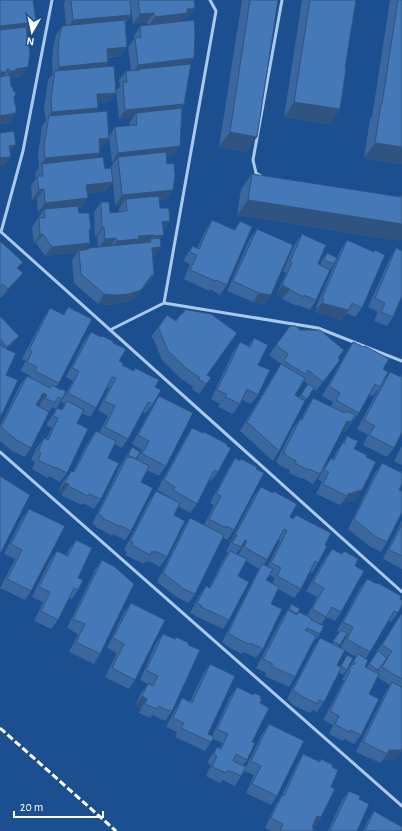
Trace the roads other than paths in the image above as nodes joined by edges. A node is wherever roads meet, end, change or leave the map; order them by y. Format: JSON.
{"nodes":[{"id":1,"x":52,"y":0,"type":"edge"},
{"id":2,"x":210,"y":0,"type":"edge"},
{"id":3,"x":282,"y":0,"type":"edge"},
{"id":4,"x":264,"y":178,"type":"edge"},
{"id":5,"x":0,"y":232,"type":"edge"},
{"id":6,"x":164,"y":303,"type":"junction"},
{"id":7,"x":110,"y":330,"type":"junction"},
{"id":8,"x":402,"y":361,"type":"edge"},
{"id":9,"x":0,"y":452,"type":"edge"},
{"id":10,"x":402,"y":592,"type":"edge"},
{"id":11,"x":402,"y":806,"type":"edge"}],
"edges":[{"from":1,"to":5,"type":"lane"},
{"from":2,"to":6,"type":"lane"},
{"from":3,"to":4,"type":"lane"},
{"from":5,"to":7,"type":"lane"},
{"from":6,"to":7,"type":"lane"},
{"from":6,"to":8,"type":"lane"},
{"from":7,"to":10,"type":"lane"},
{"from":9,"to":11,"type":"lane"}]}
